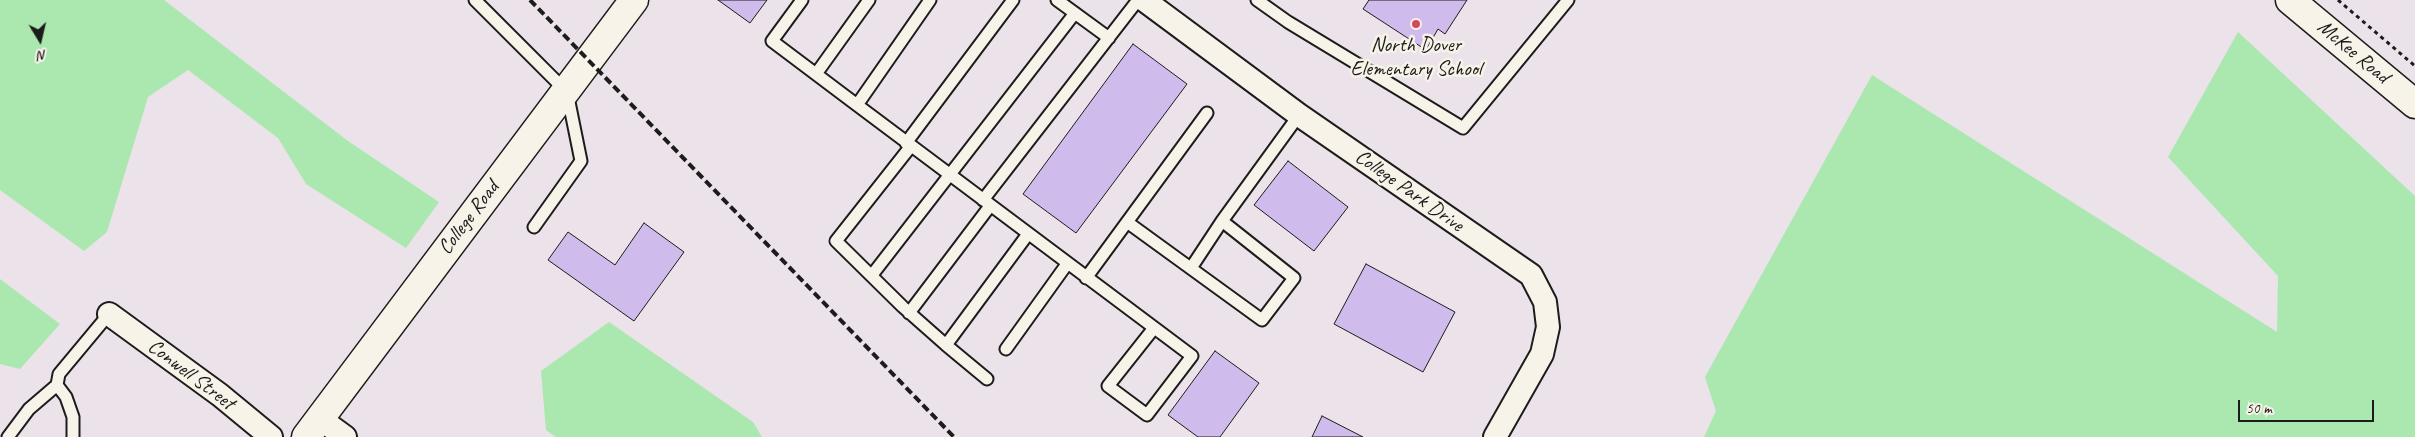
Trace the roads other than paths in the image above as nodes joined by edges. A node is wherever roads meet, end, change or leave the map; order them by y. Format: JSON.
{"nodes":[{"id":1,"x":475,"y":0,"type":"edge"},
{"id":2,"x":634,"y":0,"type":"edge"},
{"id":3,"x":802,"y":0,"type":"edge"},
{"id":4,"x":869,"y":0,"type":"edge"},
{"id":5,"x":930,"y":0,"type":"edge"},
{"id":6,"x":1013,"y":0,"type":"edge"},
{"id":7,"x":1057,"y":0,"type":"edge"},
{"id":8,"x":1138,"y":0,"type":"edge"},
{"id":9,"x":1144,"y":0,"type":"edge"},
{"id":10,"x":1257,"y":0,"type":"edge"},
{"id":11,"x":1568,"y":0,"type":"edge"},
{"id":12,"x":2290,"y":0,"type":"edge"},
{"id":13,"x":1074,"y":13,"type":"junction"},
{"id":14,"x":1109,"y":38,"type":"junction"},
{"id":15,"x":816,"y":74,"type":"junction"},
{"id":16,"x":567,"y":92,"type":"junction"},
{"id":17,"x":2415,"y":104,"type":"edge"},
{"id":18,"x":857,"y":105,"type":"junction"},
{"id":19,"x":1207,"y":113,"type":"dead end"},
{"id":20,"x":1299,"y":115,"type":"junction"},
{"id":21,"x":909,"y":144,"type":"junction"},
{"id":22,"x":950,"y":175,"type":"junction"},
{"id":23,"x":987,"y":203,"type":"junction"},
{"id":24,"x":1222,"y":221,"type":"junction"},
{"id":25,"x":1127,"y":222,"type":"junction"},
{"id":26,"x":534,"y":227,"type":"dead end"},
{"id":27,"x":1028,"y":234,"type":"junction"},
{"id":28,"x":1067,"y":264,"type":"junction"},
{"id":29,"x":1191,"y":268,"type":"junction"},
{"id":30,"x":872,"y":275,"type":"junction"},
{"id":31,"x":1086,"y":278,"type":"junction"},
{"id":32,"x":909,"y":313,"type":"junction"},
{"id":33,"x":109,"y":314,"type":"joint"},
{"id":34,"x":1154,"y":328,"type":"junction"},
{"id":35,"x":946,"y":345,"type":"junction"},
{"id":36,"x":1006,"y":349,"type":"dead end"},
{"id":37,"x":988,"y":379,"type":"dead end"},
{"id":38,"x":57,"y":384,"type":"junction"},
{"id":39,"x":312,"y":427,"type":"edge"},
{"id":40,"x":8,"y":437,"type":"edge"},
{"id":41,"x":73,"y":437,"type":"edge"},
{"id":42,"x":271,"y":437,"type":"edge"},
{"id":43,"x":345,"y":437,"type":"edge"},
{"id":44,"x":1495,"y":437,"type":"edge"}],
"edges":[{"from":1,"to":16,"type":"lane"},
{"from":2,"to":16,"type":"street","name":"College Road"},
{"from":3,"to":15,"type":"lane"},
{"from":4,"to":15,"type":"lane"},
{"from":5,"to":18,"type":"lane"},
{"from":6,"to":21,"type":"lane"},
{"from":7,"to":13,"type":"lane"},
{"from":8,"to":14,"type":"lane"},
{"from":9,"to":20,"type":"street","name":"College Park Drive"},
{"from":10,"to":11,"type":"lane"},
{"from":12,"to":17,"type":"street","name":"McKee Road"},
{"from":13,"to":14,"type":"lane"},
{"from":13,"to":22,"type":"lane"},
{"from":14,"to":23,"type":"lane"},
{"from":15,"to":18,"type":"lane"},
{"from":16,"to":26,"type":"lane"},
{"from":16,"to":39,"type":"street","name":"College Road"},
{"from":18,"to":21,"type":"lane"},
{"from":19,"to":25,"type":"lane"},
{"from":20,"to":24,"type":"lane"},
{"from":20,"to":44,"type":"street","name":"College Park Drive"},
{"from":21,"to":22,"type":"lane"},
{"from":21,"to":30,"type":"lane"},
{"from":22,"to":23,"type":"lane"},
{"from":22,"to":30,"type":"lane"},
{"from":23,"to":27,"type":"lane"},
{"from":23,"to":32,"type":"lane"},
{"from":24,"to":29,"type":"lane"},
{"from":24,"to":29,"type":"lane"},
{"from":25,"to":29,"type":"lane"},
{"from":25,"to":31,"type":"lane"},
{"from":27,"to":28,"type":"lane"},
{"from":27,"to":35,"type":"lane"},
{"from":28,"to":31,"type":"lane"},
{"from":28,"to":36,"type":"lane"},
{"from":30,"to":32,"type":"lane"},
{"from":31,"to":34,"type":"lane"},
{"from":32,"to":35,"type":"lane"},
{"from":33,"to":38,"type":"lane"},
{"from":33,"to":42,"type":"street","name":"Conwell Street"},
{"from":34,"to":34,"type":"lane"},
{"from":35,"to":37,"type":"lane"},
{"from":38,"to":40,"type":"lane"},
{"from":38,"to":41,"type":"lane"},
{"from":39,"to":43,"type":"street"}]}
